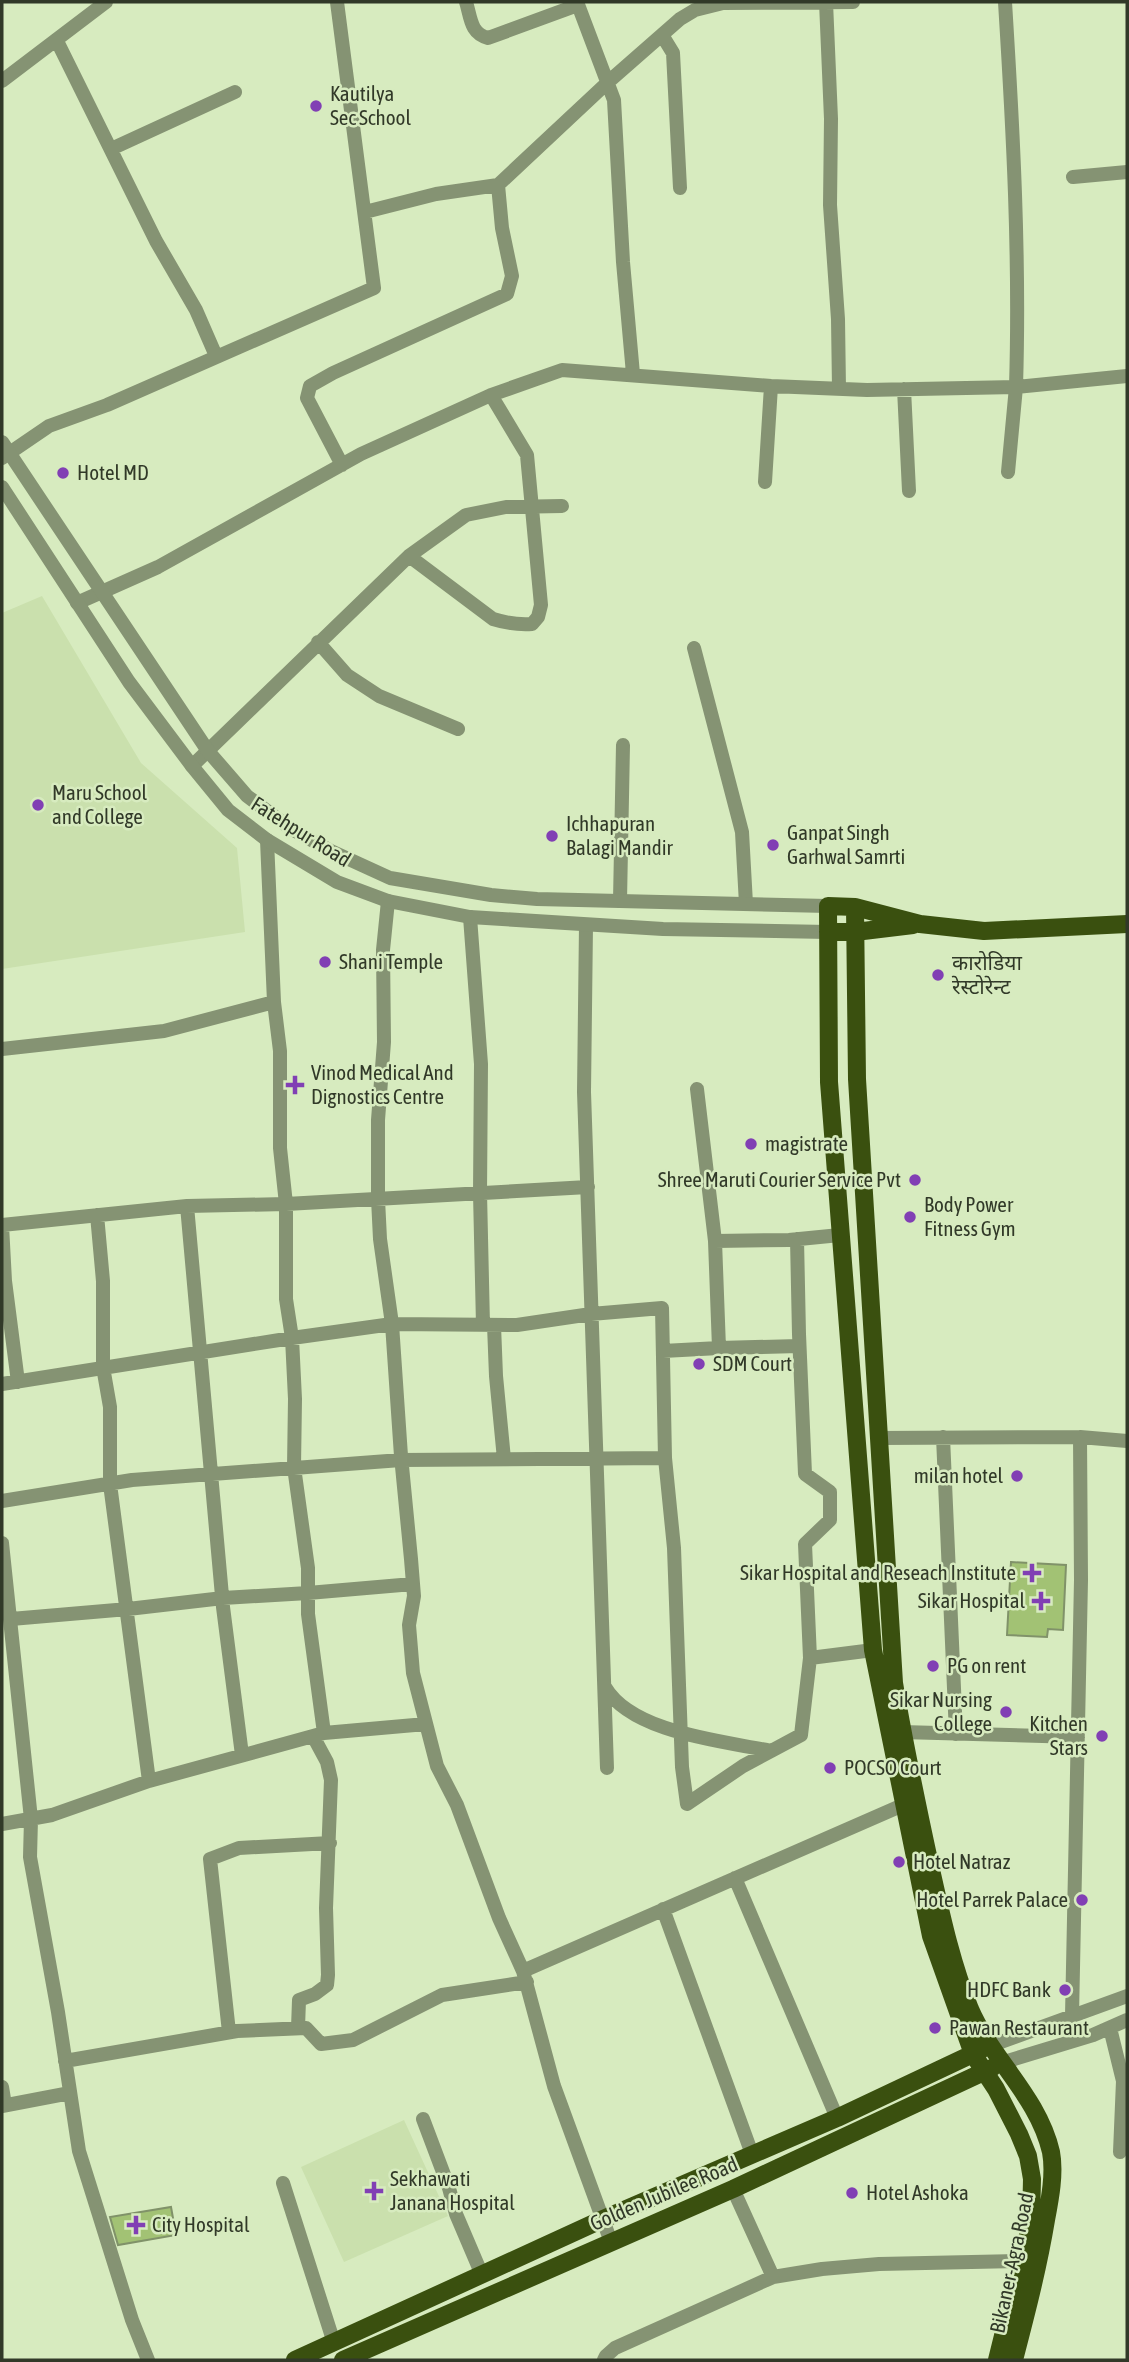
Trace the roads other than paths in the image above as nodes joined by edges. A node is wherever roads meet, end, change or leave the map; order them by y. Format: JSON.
{"nodes":[{"id":1,"x":106,"y":2,"type":"edge"},
{"id":2,"x":337,"y":2,"type":"edge"},
{"id":3,"x":467,"y":2,"type":"edge"},
{"id":4,"x":826,"y":2,"type":"edge"},
{"id":5,"x":853,"y":2,"type":"edge"},
{"id":6,"x":1005,"y":2,"type":"edge"},
{"id":7,"x":577,"y":3,"type":"edge"},
{"id":8,"x":694,"y":6,"type":"edge"},
{"id":9,"x":662,"y":35,"type":"junction"},
{"id":10,"x":57,"y":41,"type":"junction"},
{"id":11,"x":2,"y":80,"type":"edge"},
{"id":12,"x":607,"y":83,"type":"junction"},
{"id":13,"x":235,"y":92,"type":"dead end"},
{"id":14,"x":111,"y":149,"type":"junction"},
{"id":15,"x":1127,"y":172,"type":"edge"},
{"id":16,"x":1073,"y":177,"type":"dead end"},
{"id":17,"x":498,"y":185,"type":"junction"},
{"id":18,"x":680,"y":188,"type":"dead end"},
{"id":19,"x":365,"y":212,"type":"junction"},
{"id":20,"x":216,"y":356,"type":"junction"},
{"id":21,"x":633,"y":374,"type":"junction"},
{"id":22,"x":1127,"y":376,"type":"edge"},
{"id":23,"x":771,"y":386,"type":"junction"},
{"id":24,"x":1016,"y":387,"type":"junction"},
{"id":25,"x":839,"y":389,"type":"junction"},
{"id":26,"x":904,"y":389,"type":"junction"},
{"id":27,"x":491,"y":395,"type":"junction"},
{"id":28,"x":4,"y":451,"type":"edge"},
{"id":29,"x":342,"y":465,"type":"junction"},
{"id":30,"x":1009,"y":472,"type":"dead end"},
{"id":31,"x":765,"y":481,"type":"dead end"},
{"id":32,"x":2,"y":487,"type":"edge"},
{"id":33,"x":909,"y":491,"type":"dead end"},
{"id":34,"x":562,"y":506,"type":"dead end"},
{"id":35,"x":532,"y":507,"type":"junction"},
{"id":36,"x":409,"y":556,"type":"junction"},
{"id":37,"x":101,"y":592,"type":"junction"},
{"id":38,"x":77,"y":603,"type":"junction"},
{"id":39,"x":318,"y":642,"type":"junction"},
{"id":40,"x":694,"y":648,"type":"dead end"},
{"id":41,"x":458,"y":729,"type":"dead end"},
{"id":42,"x":623,"y":745,"type":"dead end"},
{"id":43,"x":208,"y":751,"type":"junction"},
{"id":44,"x":192,"y":766,"type":"junction"},
{"id":45,"x":267,"y":840,"type":"junction"},
{"id":46,"x":388,"y":901,"type":"junction"},
{"id":47,"x":620,"y":901,"type":"junction"},
{"id":48,"x":746,"y":904,"type":"junction"},
{"id":49,"x":828,"y":906,"type":"junction"},
{"id":50,"x":855,"y":907,"type":"junction"},
{"id":51,"x":470,"y":917,"type":"junction"},
{"id":52,"x":920,"y":924,"type":"junction"},
{"id":53,"x":1127,"y":924,"type":"edge"},
{"id":54,"x":586,"y":925,"type":"junction"},
{"id":55,"x":828,"y":932,"type":"junction"},
{"id":56,"x":855,"y":932,"type":"junction"},
{"id":57,"x":274,"y":1002,"type":"junction"},
{"id":58,"x":2,"y":1049,"type":"edge"},
{"id":59,"x":696,"y":1089,"type":"dead end"},
{"id":60,"x":588,"y":1187,"type":"junction"},
{"id":61,"x":480,"y":1194,"type":"junction"},
{"id":62,"x":379,"y":1199,"type":"junction"},
{"id":63,"x":286,"y":1204,"type":"junction"},
{"id":64,"x":187,"y":1206,"type":"junction"},
{"id":65,"x":97,"y":1215,"type":"junction"},
{"id":66,"x":2,"y":1225,"type":"edge"},
{"id":67,"x":839,"y":1235,"type":"junction"},
{"id":68,"x":797,"y":1239,"type":"junction"},
{"id":69,"x":715,"y":1241,"type":"junction"},
{"id":70,"x":591,"y":1314,"type":"junction"},
{"id":71,"x":392,"y":1324,"type":"junction"},
{"id":72,"x":488,"y":1325,"type":"junction"},
{"id":73,"x":292,"y":1338,"type":"junction"},
{"id":74,"x":799,"y":1346,"type":"junction"},
{"id":75,"x":719,"y":1348,"type":"junction"},
{"id":76,"x":663,"y":1351,"type":"junction"},
{"id":77,"x":200,"y":1352,"type":"junction"},
{"id":78,"x":103,"y":1367,"type":"junction"},
{"id":79,"x":18,"y":1382,"type":"junction"},
{"id":80,"x":2,"y":1384,"type":"edge"},
{"id":81,"x":879,"y":1437,"type":"junction"},
{"id":82,"x":943,"y":1437,"type":"junction"},
{"id":83,"x":1080,"y":1437,"type":"junction"},
{"id":84,"x":1127,"y":1441,"type":"edge"},
{"id":85,"x":597,"y":1458,"type":"junction"},
{"id":86,"x":665,"y":1458,"type":"junction"},
{"id":87,"x":504,"y":1459,"type":"junction"},
{"id":88,"x":401,"y":1460,"type":"junction"},
{"id":89,"x":295,"y":1467,"type":"junction"},
{"id":90,"x":211,"y":1473,"type":"junction"},
{"id":91,"x":110,"y":1484,"type":"junction"},
{"id":92,"x":2,"y":1501,"type":"edge"},
{"id":93,"x":2,"y":1543,"type":"edge"},
{"id":94,"x":413,"y":1584,"type":"junction"},
{"id":95,"x":308,"y":1593,"type":"junction"},
{"id":96,"x":223,"y":1598,"type":"junction"},
{"id":97,"x":128,"y":1609,"type":"junction"},
{"id":98,"x":11,"y":1619,"type":"junction"},
{"id":99,"x":873,"y":1650,"type":"junction"},
{"id":100,"x":810,"y":1658,"type":"junction"},
{"id":101,"x":604,"y":1686,"type":"junction"},
{"id":102,"x":426,"y":1724,"type":"junction"},
{"id":103,"x":680,"y":1732,"type":"junction"},
{"id":104,"x":902,"y":1732,"type":"junction"},
{"id":105,"x":318,"y":1734,"type":"junction"},
{"id":106,"x":956,"y":1734,"type":"junction"},
{"id":107,"x":1078,"y":1737,"type":"junction"},
{"id":108,"x":771,"y":1751,"type":"junction"},
{"id":109,"x":242,"y":1755,"type":"junction"},
{"id":110,"x":607,"y":1768,"type":"dead end"},
{"id":111,"x":149,"y":1781,"type":"junction"},
{"id":112,"x":903,"y":1805,"type":"junction"},
{"id":113,"x":31,"y":1819,"type":"junction"},
{"id":114,"x":2,"y":1824,"type":"edge"},
{"id":115,"x":330,"y":1843,"type":"junction"},
{"id":116,"x":735,"y":1878,"type":"junction"},
{"id":117,"x":663,"y":1909,"type":"junction"},
{"id":118,"x":525,"y":1977,"type":"junction"},
{"id":119,"x":1127,"y":1996,"type":"edge"},
{"id":120,"x":1072,"y":2016,"type":"junction"},
{"id":121,"x":1127,"y":2020,"type":"edge"},
{"id":122,"x":298,"y":2028,"type":"junction"},
{"id":123,"x":1110,"y":2028,"type":"junction"},
{"id":124,"x":229,"y":2032,"type":"junction"},
{"id":125,"x":990,"y":2046,"type":"junction"},
{"id":126,"x":973,"y":2054,"type":"junction"},
{"id":127,"x":65,"y":2061,"type":"junction"},
{"id":128,"x":1001,"y":2063,"type":"junction"},
{"id":129,"x":983,"y":2072,"type":"junction"},
{"id":130,"x":2,"y":2087,"type":"edge"},
{"id":131,"x":70,"y":2093,"type":"junction"},
{"id":132,"x":4,"y":2105,"type":"edge"},
{"id":133,"x":837,"y":2118,"type":"junction"},
{"id":134,"x":423,"y":2119,"type":"dead end"},
{"id":135,"x":1120,"y":2152,"type":"dead end"},
{"id":136,"x":752,"y":2154,"type":"junction"},
{"id":137,"x":283,"y":2183,"type":"dead end"},
{"id":138,"x":733,"y":2189,"type":"junction"},
{"id":139,"x":601,"y":2220,"type":"junction"},
{"id":140,"x":611,"y":2242,"type":"junction"},
{"id":141,"x":1022,"y":2261,"type":"junction"},
{"id":142,"x":482,"y":2275,"type":"junction"},
{"id":143,"x":773,"y":2277,"type":"junction"},
{"id":144,"x":334,"y":2343,"type":"junction"},
{"id":145,"x":148,"y":2360,"type":"edge"},
{"id":146,"x":295,"y":2360,"type":"edge"},
{"id":147,"x":343,"y":2360,"type":"edge"},
{"id":148,"x":604,"y":2360,"type":"edge"},
{"id":149,"x":996,"y":2360,"type":"edge"},
{"id":150,"x":1014,"y":2360,"type":"edge"}],
"edges":[{"from":1,"to":10,"type":"street"},
{"from":2,"to":19,"type":"street"},
{"from":3,"to":7,"type":"street"},
{"from":4,"to":5,"type":"street"},
{"from":4,"to":8,"type":"street"},
{"from":4,"to":25,"type":"street"},
{"from":6,"to":24,"type":"street"},
{"from":7,"to":12,"type":"street"},
{"from":8,"to":9,"type":"street"},
{"from":9,"to":12,"type":"street"},
{"from":9,"to":18,"type":"street"},
{"from":10,"to":11,"type":"street"},
{"from":10,"to":14,"type":"street"},
{"from":12,"to":17,"type":"street"},
{"from":12,"to":21,"type":"street"},
{"from":13,"to":14,"type":"street"},
{"from":14,"to":20,"type":"street"},
{"from":15,"to":16,"type":"street"},
{"from":17,"to":19,"type":"street"},
{"from":17,"to":29,"type":"street"},
{"from":19,"to":20,"type":"street"},
{"from":20,"to":28,"type":"street"},
{"from":21,"to":23,"type":"street"},
{"from":21,"to":27,"type":"street"},
{"from":22,"to":24,"type":"street"},
{"from":23,"to":25,"type":"street"},
{"from":23,"to":31,"type":"street"},
{"from":24,"to":26,"type":"street"},
{"from":24,"to":30,"type":"street"},
{"from":25,"to":26,"type":"street"},
{"from":26,"to":33,"type":"street"},
{"from":27,"to":29,"type":"street"},
{"from":27,"to":35,"type":"street"},
{"from":28,"to":37,"type":"street"},
{"from":29,"to":37,"type":"street"},
{"from":32,"to":38,"type":"street","name":"Fatehpur Road"},
{"from":34,"to":35,"type":"street"},
{"from":35,"to":36,"type":"street"},
{"from":35,"to":36,"type":"street"},
{"from":36,"to":39,"type":"street"},
{"from":37,"to":38,"type":"street"},
{"from":37,"to":43,"type":"street"},
{"from":38,"to":44,"type":"street","name":"Fatehpur Road"},
{"from":39,"to":41,"type":"street"},
{"from":39,"to":43,"type":"street"},
{"from":40,"to":48,"type":"street"},
{"from":42,"to":47,"type":"street"},
{"from":43,"to":44,"type":"street"},
{"from":43,"to":47,"type":"street"},
{"from":44,"to":45,"type":"street","name":"Fatehpur Road"},
{"from":45,"to":46,"type":"street","name":"Fatehpur Road"},
{"from":45,"to":57,"type":"street"},
{"from":46,"to":51,"type":"street","name":"Fatehpur Road"},
{"from":46,"to":62,"type":"street"},
{"from":47,"to":48,"type":"street"},
{"from":48,"to":49,"type":"street"},
{"from":49,"to":50,"type":"main road"},
{"from":49,"to":55,"type":"main road"},
{"from":50,"to":52,"type":"main road"},
{"from":50,"to":56,"type":"main road","name":"Bikaner-Agra Road"},
{"from":51,"to":54,"type":"street","name":"Fatehpur Road"},
{"from":51,"to":61,"type":"street"},
{"from":52,"to":53,"type":"main road"},
{"from":52,"to":56,"type":"main road"},
{"from":54,"to":55,"type":"street","name":"Fatehpur Road"},
{"from":54,"to":60,"type":"street"},
{"from":55,"to":56,"type":"main road"},
{"from":55,"to":67,"type":"main road"},
{"from":56,"to":81,"type":"main road","name":"Bikaner-Agra Road"},
{"from":57,"to":58,"type":"street"},
{"from":57,"to":63,"type":"street"},
{"from":59,"to":69,"type":"street"},
{"from":60,"to":61,"type":"street"},
{"from":60,"to":70,"type":"street"},
{"from":61,"to":62,"type":"street"},
{"from":61,"to":72,"type":"street"},
{"from":62,"to":63,"type":"street"},
{"from":62,"to":71,"type":"street"},
{"from":63,"to":64,"type":"street"},
{"from":63,"to":73,"type":"street"},
{"from":64,"to":65,"type":"street"},
{"from":64,"to":77,"type":"street"},
{"from":65,"to":66,"type":"street"},
{"from":65,"to":78,"type":"street"},
{"from":66,"to":79,"type":"street"},
{"from":67,"to":68,"type":"street"},
{"from":67,"to":99,"type":"main road"},
{"from":68,"to":69,"type":"street"},
{"from":68,"to":74,"type":"street"},
{"from":69,"to":75,"type":"street"},
{"from":70,"to":72,"type":"street"},
{"from":70,"to":76,"type":"street"},
{"from":70,"to":85,"type":"street"},
{"from":71,"to":72,"type":"street"},
{"from":71,"to":73,"type":"street"},
{"from":71,"to":88,"type":"street"},
{"from":72,"to":87,"type":"street"},
{"from":73,"to":77,"type":"street"},
{"from":73,"to":89,"type":"street"},
{"from":74,"to":75,"type":"street"},
{"from":74,"to":100,"type":"street"},
{"from":75,"to":76,"type":"street"},
{"from":76,"to":86,"type":"street"},
{"from":77,"to":78,"type":"street"},
{"from":77,"to":90,"type":"street"},
{"from":78,"to":79,"type":"street"},
{"from":78,"to":91,"type":"street"},
{"from":79,"to":80,"type":"street"},
{"from":81,"to":82,"type":"street"},
{"from":81,"to":104,"type":"main road","name":"Bikaner-Agra Road"},
{"from":82,"to":83,"type":"street"},
{"from":82,"to":106,"type":"street"},
{"from":83,"to":84,"type":"street"},
{"from":83,"to":107,"type":"street"},
{"from":85,"to":86,"type":"street"},
{"from":85,"to":87,"type":"street"},
{"from":85,"to":101,"type":"street"},
{"from":86,"to":103,"type":"street"},
{"from":87,"to":88,"type":"street"},
{"from":88,"to":89,"type":"street"},
{"from":88,"to":94,"type":"street"},
{"from":89,"to":90,"type":"street"},
{"from":89,"to":95,"type":"street"},
{"from":90,"to":91,"type":"street"},
{"from":90,"to":96,"type":"street"},
{"from":91,"to":92,"type":"street"},
{"from":91,"to":97,"type":"street"},
{"from":93,"to":98,"type":"street"},
{"from":94,"to":95,"type":"street"},
{"from":94,"to":102,"type":"street"},
{"from":95,"to":96,"type":"street"},
{"from":95,"to":105,"type":"street"},
{"from":96,"to":97,"type":"street"},
{"from":96,"to":109,"type":"street"},
{"from":97,"to":98,"type":"street"},
{"from":97,"to":111,"type":"street"},
{"from":98,"to":113,"type":"street"},
{"from":99,"to":100,"type":"street"},
{"from":99,"to":112,"type":"main road"},
{"from":100,"to":108,"type":"street"},
{"from":101,"to":103,"type":"street"},
{"from":101,"to":110,"type":"street"},
{"from":102,"to":105,"type":"street"},
{"from":102,"to":118,"type":"street"},
{"from":103,"to":108,"type":"street"},
{"from":103,"to":108,"type":"street"},
{"from":104,"to":106,"type":"street"},
{"from":104,"to":125,"type":"main road","name":"Bikaner-Agra Road"},
{"from":105,"to":109,"type":"street"},
{"from":105,"to":115,"type":"street"},
{"from":106,"to":107,"type":"street"},
{"from":107,"to":120,"type":"street"},
{"from":109,"to":111,"type":"street"},
{"from":111,"to":113,"type":"street"},
{"from":112,"to":116,"type":"street"},
{"from":112,"to":126,"type":"main road"},
{"from":113,"to":114,"type":"street"},
{"from":113,"to":127,"type":"street"},
{"from":115,"to":122,"type":"street"},
{"from":115,"to":124,"type":"street"},
{"from":116,"to":117,"type":"street"},
{"from":116,"to":133,"type":"street"},
{"from":117,"to":118,"type":"street"},
{"from":117,"to":136,"type":"street"},
{"from":118,"to":122,"type":"street"},
{"from":118,"to":139,"type":"street"},
{"from":119,"to":120,"type":"street"},
{"from":120,"to":125,"type":"street"},
{"from":121,"to":123,"type":"street"},
{"from":122,"to":124,"type":"street"},
{"from":123,"to":128,"type":"street"},
{"from":123,"to":135,"type":"street"},
{"from":124,"to":127,"type":"street"},
{"from":125,"to":126,"type":"main road"},
{"from":125,"to":128,"type":"main road","name":"Bikaner-Agra Road"},
{"from":126,"to":129,"type":"main road"},
{"from":126,"to":133,"type":"main road"},
{"from":127,"to":131,"type":"street"},
{"from":128,"to":129,"type":"main road","name":"Golden Jubilee Road"},
{"from":128,"to":150,"type":"main road","name":"Bikaner-Agra Road"},
{"from":129,"to":138,"type":"main road","name":"Golden Jubilee Road"},
{"from":129,"to":141,"type":"main road"},
{"from":130,"to":132,"type":"street"},
{"from":131,"to":132,"type":"street"},
{"from":131,"to":145,"type":"street"},
{"from":133,"to":136,"type":"main road"},
{"from":134,"to":142,"type":"street"},
{"from":136,"to":139,"type":"main road"},
{"from":137,"to":144,"type":"street"},
{"from":138,"to":140,"type":"main road","name":"Golden Jubilee Road"},
{"from":138,"to":143,"type":"street"},
{"from":139,"to":140,"type":"street"},
{"from":139,"to":142,"type":"main road"},
{"from":140,"to":147,"type":"main road","name":"Golden Jubilee Road"},
{"from":141,"to":143,"type":"street"},
{"from":141,"to":149,"type":"main road"},
{"from":142,"to":144,"type":"main road"},
{"from":143,"to":148,"type":"street"},
{"from":144,"to":146,"type":"main road"}]}
